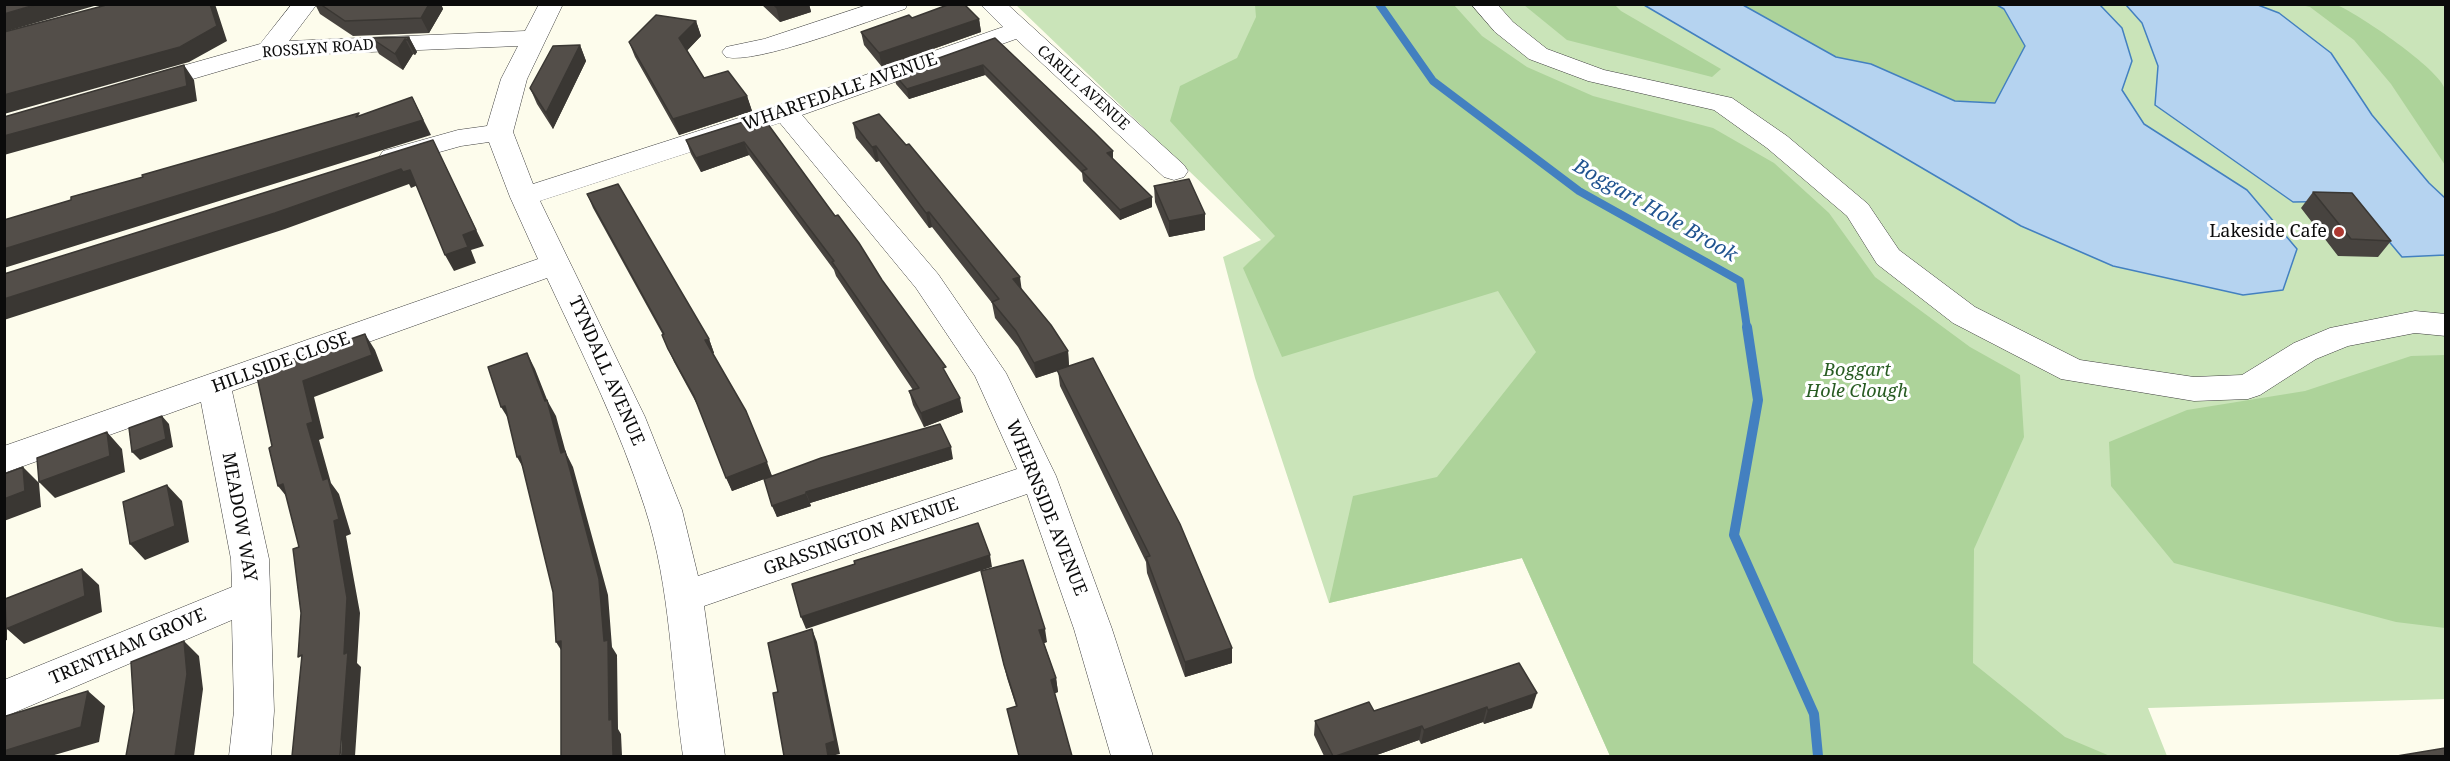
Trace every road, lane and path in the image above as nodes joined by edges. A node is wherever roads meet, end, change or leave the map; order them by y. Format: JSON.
{"nodes":[{"id":1,"x":305,"y":4,"type":"edge"},
{"id":2,"x":551,"y":4,"type":"edge"},
{"id":3,"x":896,"y":4,"type":"edge"},
{"id":4,"x":992,"y":4,"type":"edge"},
{"id":5,"x":1483,"y":4,"type":"edge"},
{"id":6,"x":1018,"y":30,"type":"junction"},
{"id":7,"x":534,"y":38,"type":"junction"},
{"id":8,"x":269,"y":49,"type":"junction"},
{"id":9,"x":735,"y":52,"type":"dead end"},
{"id":10,"x":120,"y":92,"type":"edge"},
{"id":11,"x":785,"y":112,"type":"junction"},
{"id":12,"x":499,"y":132,"type":"junction"},
{"id":13,"x":364,"y":166,"type":"edge"},
{"id":14,"x":1174,"y":171,"type":"dead end"},
{"id":15,"x":524,"y":197,"type":"junction"},
{"id":16,"x":557,"y":263,"type":"junction"},
{"id":17,"x":2445,"y":325,"type":"edge"},
{"id":18,"x":214,"y":387,"type":"junction"},
{"id":19,"x":4,"y":460,"type":"edge"},
{"id":20,"x":1038,"y":476,"type":"junction"},
{"id":21,"x":252,"y":595,"type":"junction"},
{"id":22,"x":684,"y":597,"type":"junction"},
{"id":23,"x":4,"y":699,"type":"edge"},
{"id":24,"x":250,"y":756,"type":"edge"},
{"id":25,"x":704,"y":756,"type":"edge"},
{"id":26,"x":1132,"y":756,"type":"edge"}],
"edges":[{"from":1,"to":8,"type":"street"},
{"from":2,"to":7,"type":"street"},
{"from":3,"to":9,"type":"street"},
{"from":4,"to":6,"type":"street","name":"CARILL AVENUE"},
{"from":5,"to":17,"type":"street"},
{"from":6,"to":11,"type":"street","name":"WHARFEDALE AVENUE"},
{"from":6,"to":14,"type":"street","name":"CARILL AVENUE"},
{"from":7,"to":8,"type":"street","name":"ROSSLYN ROAD"},
{"from":7,"to":12,"type":"street"},
{"from":8,"to":10,"type":"street","name":"ROSSLYN ROAD"},
{"from":11,"to":15,"type":"street","name":"WHARFEDALE AVENUE"},
{"from":11,"to":20,"type":"street","name":"WHERNSIDE AVENUE"},
{"from":12,"to":13,"type":"street"},
{"from":12,"to":15,"type":"street","name":"TYNDALL AVENUE"},
{"from":15,"to":16,"type":"street","name":"TYNDALL AVENUE"},
{"from":16,"to":18,"type":"street","name":"HILLSIDE CLOSE"},
{"from":16,"to":22,"type":"street","name":"TYNDALL AVENUE"},
{"from":18,"to":19,"type":"street","name":"HILLSIDE CLOSE"},
{"from":18,"to":21,"type":"street","name":"MEADOW WAY"},
{"from":20,"to":22,"type":"street","name":"GRASSINGTON AVENUE"},
{"from":20,"to":26,"type":"street","name":"WHERNSIDE AVENUE"},
{"from":21,"to":23,"type":"street","name":"TRENTHAM GROVE"},
{"from":21,"to":24,"type":"street","name":"MEADOW WAY"},
{"from":22,"to":25,"type":"street","name":"TYNDALL AVENUE"}]}
